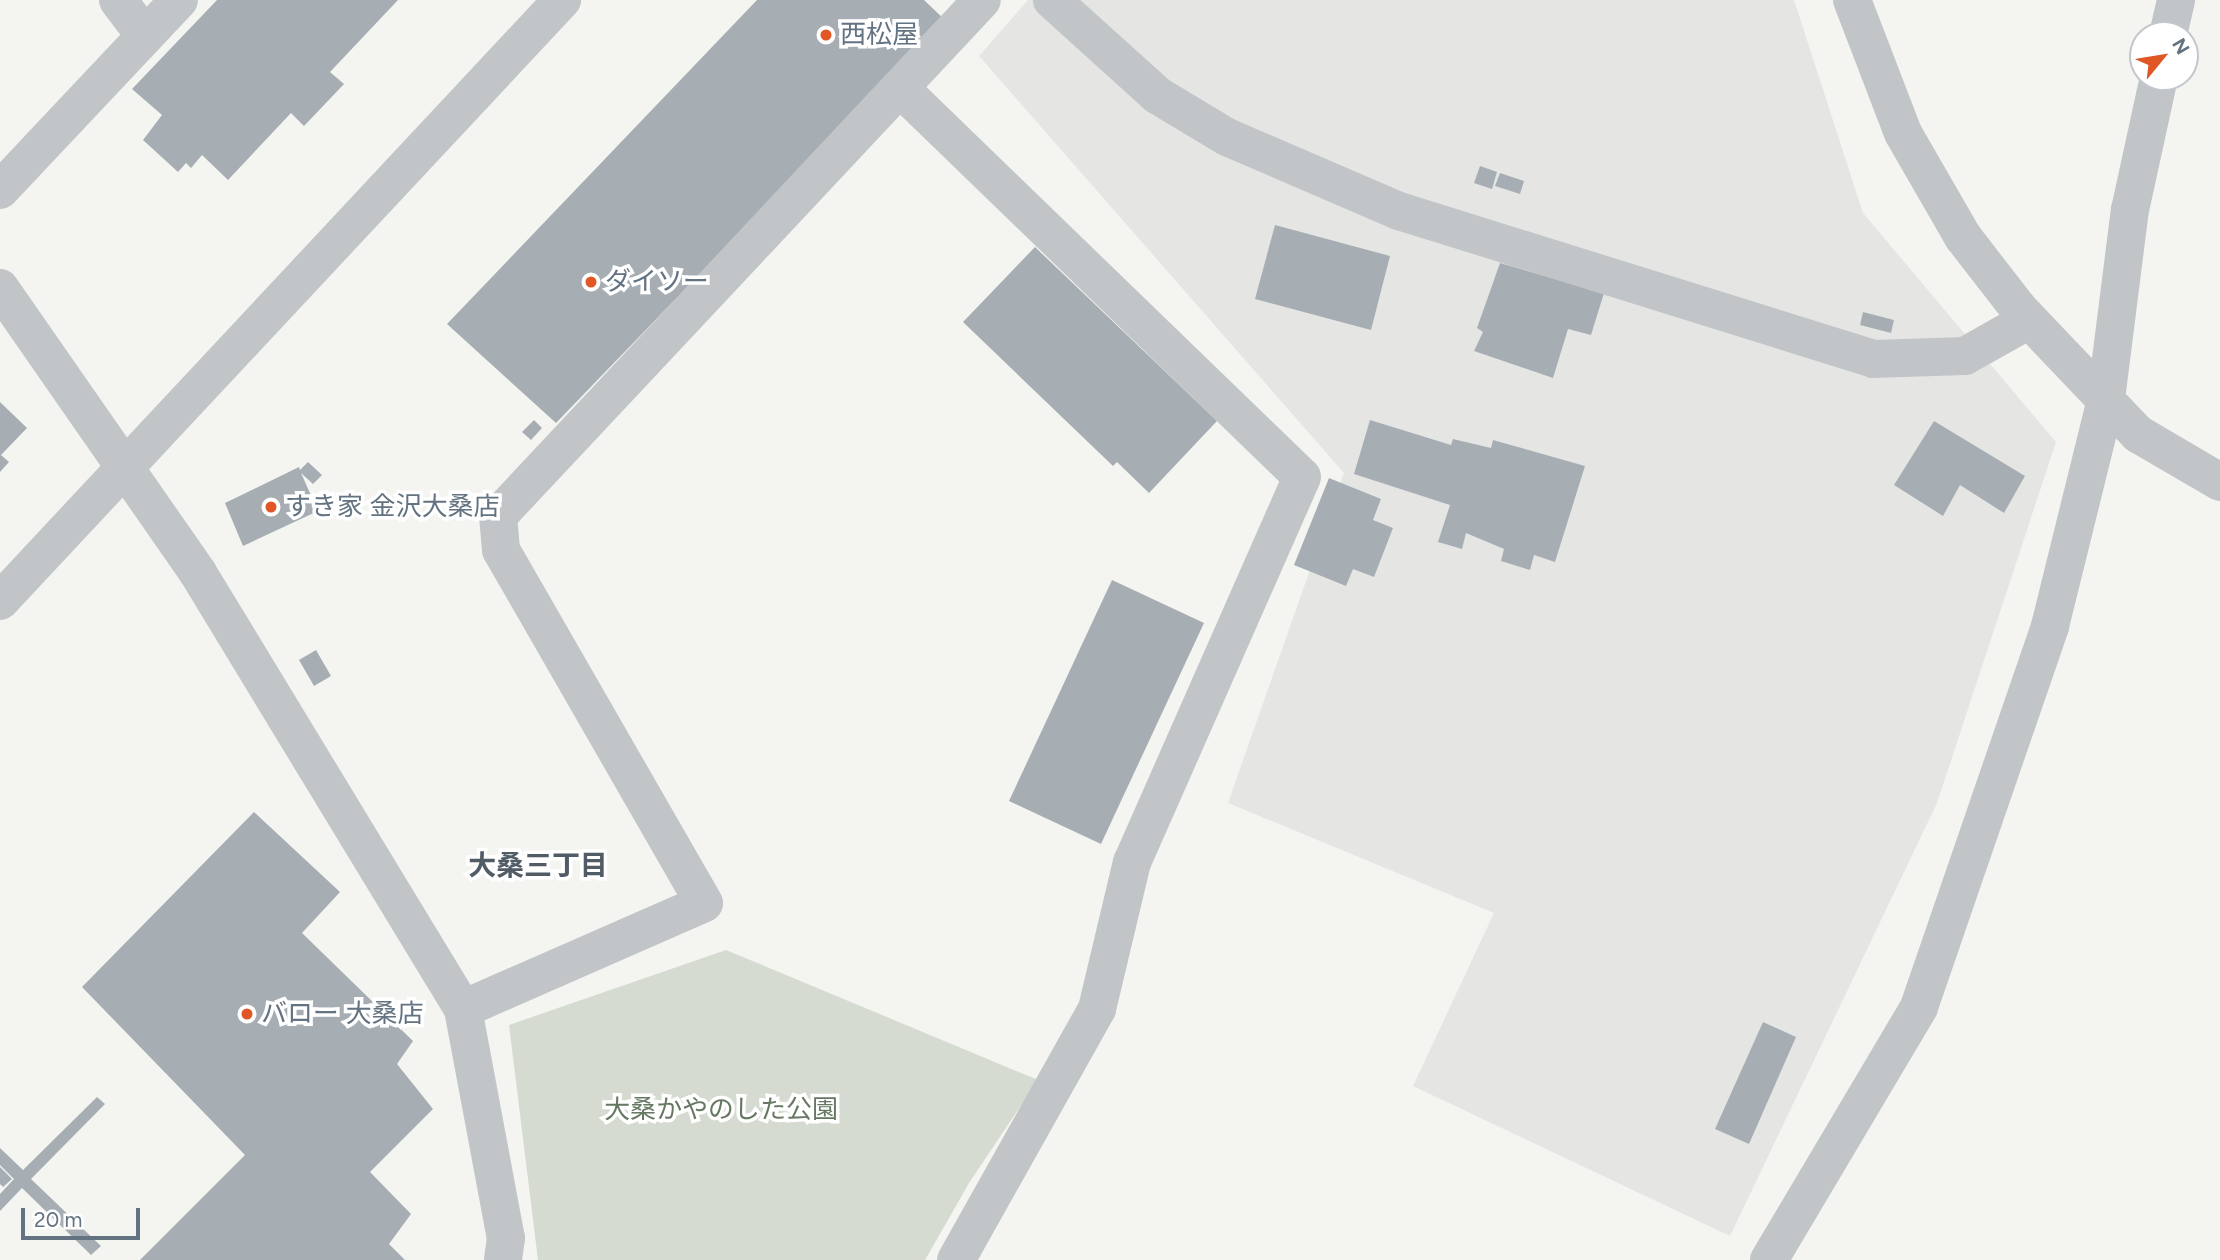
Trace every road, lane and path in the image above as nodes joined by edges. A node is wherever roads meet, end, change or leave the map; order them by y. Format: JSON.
{"nodes":[{"id":1,"x":118,"y":0,"type":"edge"},
{"id":2,"x":179,"y":0,"type":"edge"},
{"id":3,"x":562,"y":0,"type":"edge"},
{"id":4,"x":982,"y":0,"type":"edge"},
{"id":5,"x":1052,"y":0,"type":"edge"},
{"id":6,"x":1852,"y":0,"type":"edge"},
{"id":7,"x":2176,"y":0,"type":"edge"},
{"id":8,"x":2171,"y":21,"type":"edge"},
{"id":9,"x":145,"y":36,"type":"junction"},
{"id":10,"x":900,"y":88,"type":"junction"},
{"id":11,"x":2156,"y":91,"type":"edge"},
{"id":12,"x":0,"y":190,"type":"edge"},
{"id":13,"x":0,"y":288,"type":"edge"},
{"id":14,"x":2029,"y":320,"type":"junction"},
{"id":15,"x":2106,"y":399,"type":"junction"},
{"id":16,"x":125,"y":470,"type":"junction"},
{"id":17,"x":2220,"y":482,"type":"edge"},
{"id":18,"x":0,"y":601,"type":"edge"},
{"id":19,"x":463,"y":1009,"type":"junction"},
{"id":20,"x":503,"y":1260,"type":"edge"},
{"id":21,"x":956,"y":1260,"type":"edge"},
{"id":22,"x":1769,"y":1260,"type":"edge"}],
"edges":[{"from":1,"to":9,"type":"street"},
{"from":2,"to":9,"type":"street"},
{"from":3,"to":16,"type":"street"},
{"from":4,"to":10,"type":"street"},
{"from":5,"to":14,"type":"street"},
{"from":6,"to":14,"type":"street"},
{"from":7,"to":8,"type":"street"},
{"from":9,"to":12,"type":"street"},
{"from":10,"to":19,"type":"street"},
{"from":10,"to":21,"type":"street"},
{"from":11,"to":15,"type":"street"},
{"from":13,"to":16,"type":"street"},
{"from":14,"to":15,"type":"street"},
{"from":15,"to":17,"type":"street"},
{"from":15,"to":22,"type":"street"},
{"from":16,"to":18,"type":"street"},
{"from":16,"to":19,"type":"street"},
{"from":19,"to":20,"type":"street"}]}
